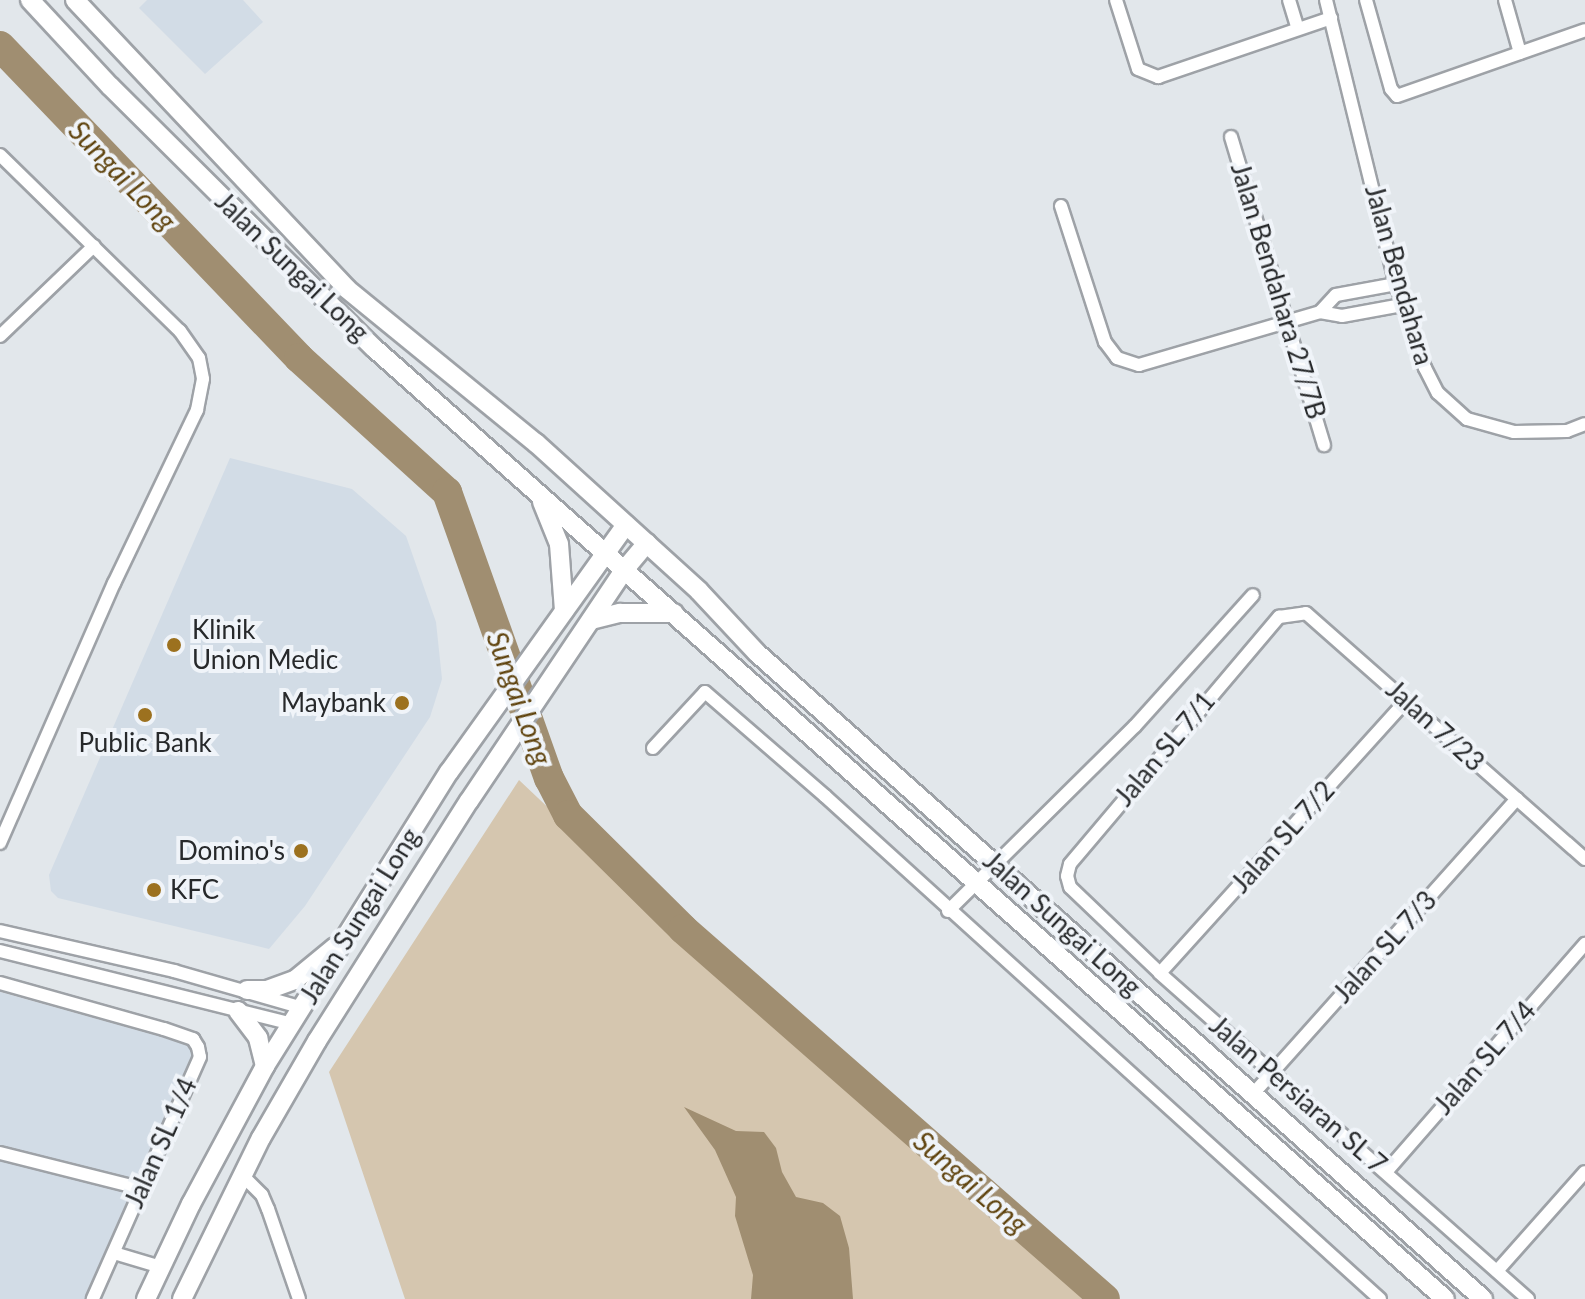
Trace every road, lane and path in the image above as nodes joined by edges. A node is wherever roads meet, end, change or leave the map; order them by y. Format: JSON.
{"nodes":[{"id":1,"x":30,"y":0,"type":"edge"},
{"id":2,"x":75,"y":0,"type":"edge"},
{"id":3,"x":1116,"y":0,"type":"edge"},
{"id":4,"x":1289,"y":0,"type":"edge"},
{"id":5,"x":1326,"y":0,"type":"edge"},
{"id":6,"x":1366,"y":0,"type":"edge"},
{"id":7,"x":1505,"y":0,"type":"edge"},
{"id":8,"x":1331,"y":18,"type":"junction"},
{"id":9,"x":1298,"y":29,"type":"junction"},
{"id":10,"x":1585,"y":30,"type":"edge"},
{"id":11,"x":1520,"y":53,"type":"junction"},
{"id":12,"x":1231,"y":137,"type":"dead end"},
{"id":13,"x":0,"y":155,"type":"edge"},
{"id":14,"x":1061,"y":206,"type":"dead end"},
{"id":15,"x":94,"y":246,"type":"junction"},
{"id":16,"x":1396,"y":284,"type":"junction"},
{"id":17,"x":347,"y":289,"type":"junction"},
{"id":18,"x":1402,"y":305,"type":"junction"},
{"id":19,"x":329,"y":306,"type":"junction"},
{"id":20,"x":1320,"y":312,"type":"junction"},
{"id":21,"x":1287,"y":322,"type":"junction"},
{"id":22,"x":0,"y":336,"type":"edge"},
{"id":23,"x":1585,"y":424,"type":"edge"},
{"id":24,"x":1324,"y":445,"type":"dead end"},
{"id":25,"x":532,"y":487,"type":"junction"},
{"id":26,"x":626,"y":525,"type":"junction"},
{"id":27,"x":647,"y":543,"type":"junction"},
{"id":28,"x":604,"y":551,"type":"junction"},
{"id":29,"x":625,"y":569,"type":"junction"},
{"id":30,"x":1253,"y":595,"type":"dead end"},
{"id":31,"x":564,"y":611,"type":"junction"},
{"id":32,"x":674,"y":613,"type":"junction"},
{"id":33,"x":1279,"y":617,"type":"joint"},
{"id":34,"x":591,"y":620,"type":"junction"},
{"id":35,"x":1406,"y":701,"type":"junction"},
{"id":36,"x":653,"y":748,"type":"dead end"},
{"id":37,"x":1517,"y":799,"type":"junction"},
{"id":38,"x":0,"y":843,"type":"edge"},
{"id":39,"x":1585,"y":859,"type":"edge"},
{"id":40,"x":995,"y":864,"type":"junction"},
{"id":41,"x":974,"y":884,"type":"junction"},
{"id":42,"x":1070,"y":887,"type":"joint"},
{"id":43,"x":948,"y":911,"type":"junction"},
{"id":44,"x":0,"y":931,"type":"edge"},
{"id":45,"x":347,"y":937,"type":"junction"},
{"id":46,"x":1585,"y":944,"type":"edge"},
{"id":47,"x":0,"y":951,"type":"edge"},
{"id":48,"x":1160,"y":973,"type":"junction"},
{"id":49,"x":0,"y":983,"type":"edge"},
{"id":50,"x":247,"y":990,"type":"junction"},
{"id":51,"x":238,"y":1011,"type":"junction"},
{"id":52,"x":311,"y":1023,"type":"junction"},
{"id":53,"x":265,"y":1066,"type":"junction"},
{"id":54,"x":1273,"y":1072,"type":"junction"},
{"id":55,"x":1253,"y":1094,"type":"junction"},
{"id":56,"x":0,"y":1153,"type":"edge"},
{"id":57,"x":1386,"y":1172,"type":"junction"},
{"id":58,"x":1585,"y":1172,"type":"edge"},
{"id":59,"x":242,"y":1175,"type":"junction"},
{"id":60,"x":139,"y":1188,"type":"junction"},
{"id":61,"x":114,"y":1253,"type":"junction"},
{"id":62,"x":161,"y":1267,"type":"junction"},
{"id":63,"x":1497,"y":1271,"type":"junction"},
{"id":64,"x":93,"y":1299,"type":"edge"},
{"id":65,"x":146,"y":1299,"type":"edge"},
{"id":66,"x":182,"y":1299,"type":"edge"},
{"id":67,"x":299,"y":1299,"type":"edge"},
{"id":68,"x":1380,"y":1299,"type":"edge"},
{"id":69,"x":1445,"y":1299,"type":"edge"},
{"id":70,"x":1483,"y":1299,"type":"edge"},
{"id":71,"x":1528,"y":1299,"type":"edge"}],
"edges":[{"from":1,"to":19,"type":"street","name":"Jalan Sungai Long"},
{"from":2,"to":17,"type":"street","name":"Jalan Sungai Long"},
{"from":3,"to":9,"type":"street"},
{"from":4,"to":9,"type":"street"},
{"from":5,"to":8,"type":"street","name":"Jalan Bendahara"},
{"from":6,"to":11,"type":"street"},
{"from":7,"to":11,"type":"street"},
{"from":8,"to":9,"type":"street"},
{"from":8,"to":16,"type":"street","name":"Jalan Bendahara"},
{"from":10,"to":11,"type":"street"},
{"from":12,"to":21,"type":"street","name":"Jalan Bendahara 27/7B"},
{"from":13,"to":15,"type":"street"},
{"from":14,"to":21,"type":"street"},
{"from":15,"to":22,"type":"street"},
{"from":15,"to":38,"type":"street"},
{"from":16,"to":18,"type":"street","name":"Jalan Bendahara"},
{"from":16,"to":20,"type":"street"},
{"from":17,"to":19,"type":"street"},
{"from":17,"to":26,"type":"street","name":"Jalan Sungai Long"},
{"from":18,"to":20,"type":"street"},
{"from":18,"to":23,"type":"street","name":"Jalan Bendahara"},
{"from":19,"to":25,"type":"street","name":"Jalan Sungai Long"},
{"from":20,"to":21,"type":"street"},
{"from":21,"to":24,"type":"street","name":"Jalan Bendahara 27/7B"},
{"from":25,"to":28,"type":"street","name":"Jalan Sungai Long"},
{"from":25,"to":31,"type":"street"},
{"from":26,"to":27,"type":"street","name":"Jalan Sungai Long"},
{"from":26,"to":28,"type":"street","name":"Jalan Sungai Long"},
{"from":27,"to":29,"type":"street","name":"Jalan Sungai Long"},
{"from":27,"to":40,"type":"street","name":"Jalan Sungai Long"},
{"from":28,"to":29,"type":"street","name":"Jalan Sungai Long"},
{"from":28,"to":31,"type":"street","name":"Jalan Sungai Long"},
{"from":29,"to":32,"type":"street","name":"Jalan Sungai Long"},
{"from":29,"to":34,"type":"street","name":"Jalan Sungai Long"},
{"from":30,"to":40,"type":"street"},
{"from":31,"to":45,"type":"street","name":"Jalan Sungai Long"},
{"from":32,"to":34,"type":"street"},
{"from":32,"to":41,"type":"street","name":"Jalan Sungai Long"},
{"from":33,"to":35,"type":"street","name":"Jalan 7/23"},
{"from":33,"to":42,"type":"street","name":"Jalan SL 7/1"},
{"from":34,"to":52,"type":"street","name":"Jalan Sungai Long"},
{"from":35,"to":37,"type":"street","name":"Jalan 7/23"},
{"from":35,"to":48,"type":"street","name":"Jalan SL 7/2"},
{"from":36,"to":43,"type":"street"},
{"from":37,"to":39,"type":"street","name":"Jalan 7/23"},
{"from":37,"to":54,"type":"street","name":"Jalan SL 7/3"},
{"from":40,"to":41,"type":"street"},
{"from":40,"to":55,"type":"street","name":"Jalan Sungai Long"},
{"from":41,"to":43,"type":"street"},
{"from":41,"to":69,"type":"street","name":"Jalan Sungai Long"},
{"from":42,"to":48,"type":"street","name":"Jalan Persiaran SL 7"},
{"from":43,"to":68,"type":"street"},
{"from":44,"to":50,"type":"street"},
{"from":45,"to":50,"type":"street"},
{"from":45,"to":52,"type":"street","name":"Jalan Sungai Long"},
{"from":46,"to":57,"type":"street","name":"Jalan SL 7/4"},
{"from":47,"to":51,"type":"street"},
{"from":48,"to":54,"type":"street","name":"Jalan Persiaran SL 7"},
{"from":49,"to":60,"type":"street","name":"Jalan SL 1/4"},
{"from":50,"to":52,"type":"street"},
{"from":51,"to":52,"type":"street"},
{"from":51,"to":53,"type":"street"},
{"from":52,"to":53,"type":"street","name":"Jalan Sungai Long"},
{"from":52,"to":59,"type":"street","name":"Jalan Sungai Long"},
{"from":53,"to":62,"type":"street","name":"Jalan Sungai Long"},
{"from":54,"to":55,"type":"street","name":"Jalan SL 7/3"},
{"from":54,"to":57,"type":"street","name":"Jalan Persiaran SL 7"},
{"from":55,"to":70,"type":"street","name":"Jalan Sungai Long"},
{"from":56,"to":60,"type":"street"},
{"from":57,"to":63,"type":"street","name":"Jalan Persiaran SL 7"},
{"from":58,"to":63,"type":"street"},
{"from":59,"to":66,"type":"street","name":"Jalan Sungai Long"},
{"from":59,"to":67,"type":"street"},
{"from":60,"to":61,"type":"street","name":"Jalan SL 1/4"},
{"from":61,"to":62,"type":"street"},
{"from":61,"to":64,"type":"street","name":"Jalan SL 1/4"},
{"from":62,"to":65,"type":"street","name":"Jalan Sungai Long"},
{"from":63,"to":71,"type":"street","name":"Jalan Persiaran SL 7"}]}
